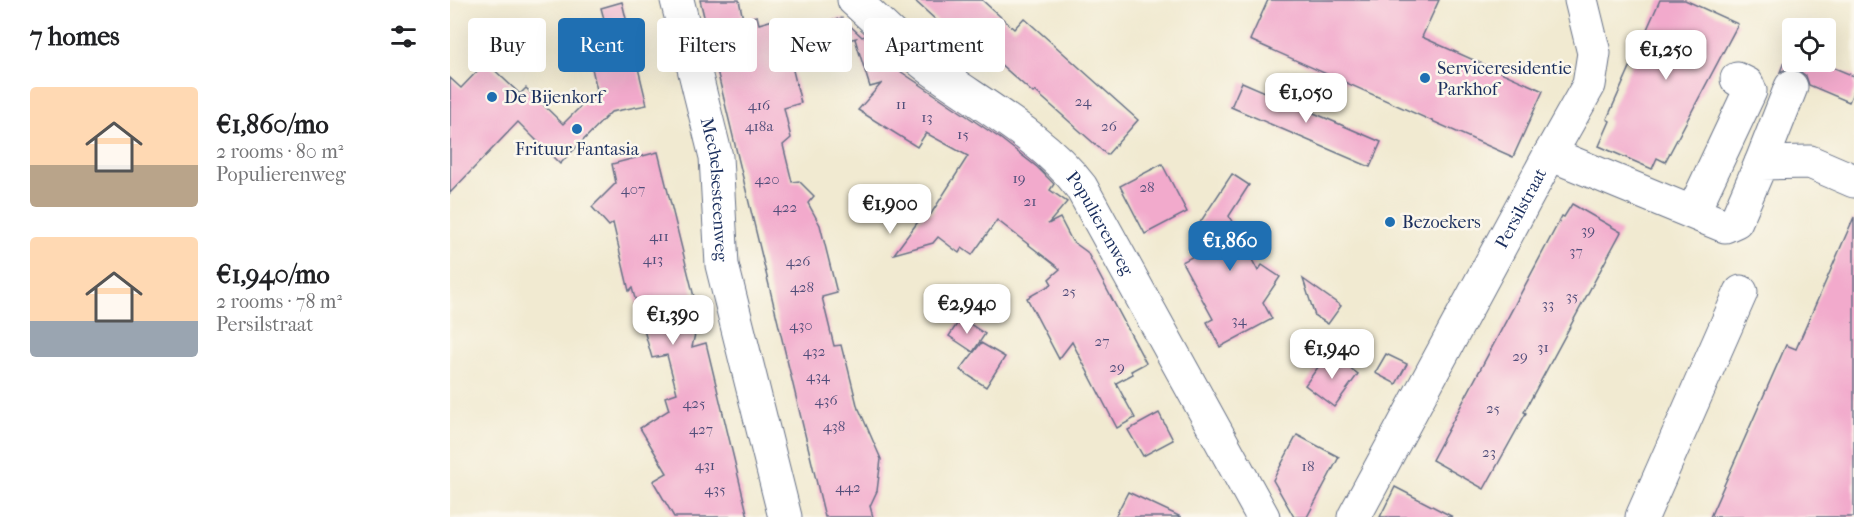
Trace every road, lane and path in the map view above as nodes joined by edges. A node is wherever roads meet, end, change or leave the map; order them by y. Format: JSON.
{"nodes":[{"id":1,"x":676,"y":0,"type":"edge"},
{"id":2,"x":854,"y":0,"type":"edge"},
{"id":3,"x":1581,"y":0,"type":"edge"},
{"id":4,"x":1737,"y":79,"type":"dead end"},
{"id":5,"x":1791,"y":87,"type":"dead end"},
{"id":6,"x":1550,"y":154,"type":"junction"},
{"id":7,"x":1761,"y":163,"type":"junction"},
{"id":8,"x":1854,"y":181,"type":"edge"},
{"id":9,"x":1693,"y":212,"type":"junction"},
{"id":10,"x":1741,"y":292,"type":"dead end"},
{"id":11,"x":785,"y":517,"type":"edge"},
{"id":12,"x":1263,"y":517,"type":"edge"},
{"id":13,"x":1354,"y":517,"type":"edge"},
{"id":14,"x":1642,"y":517,"type":"edge"}],
"edges":[{"from":1,"to":11,"type":"street","name":"Mechelsesteenweg"},
{"from":2,"to":12,"type":"street","name":"Populierenweg"},
{"from":3,"to":6,"type":"street"},
{"from":4,"to":9,"type":"street"},
{"from":5,"to":7,"type":"street","name":"Persilstraat"},
{"from":6,"to":9,"type":"street","name":"Persilstraat"},
{"from":6,"to":13,"type":"street","name":"Persilstraat"},
{"from":7,"to":8,"type":"street"},
{"from":7,"to":9,"type":"street","name":"Persilstraat"},
{"from":10,"to":14,"type":"street"}]}
